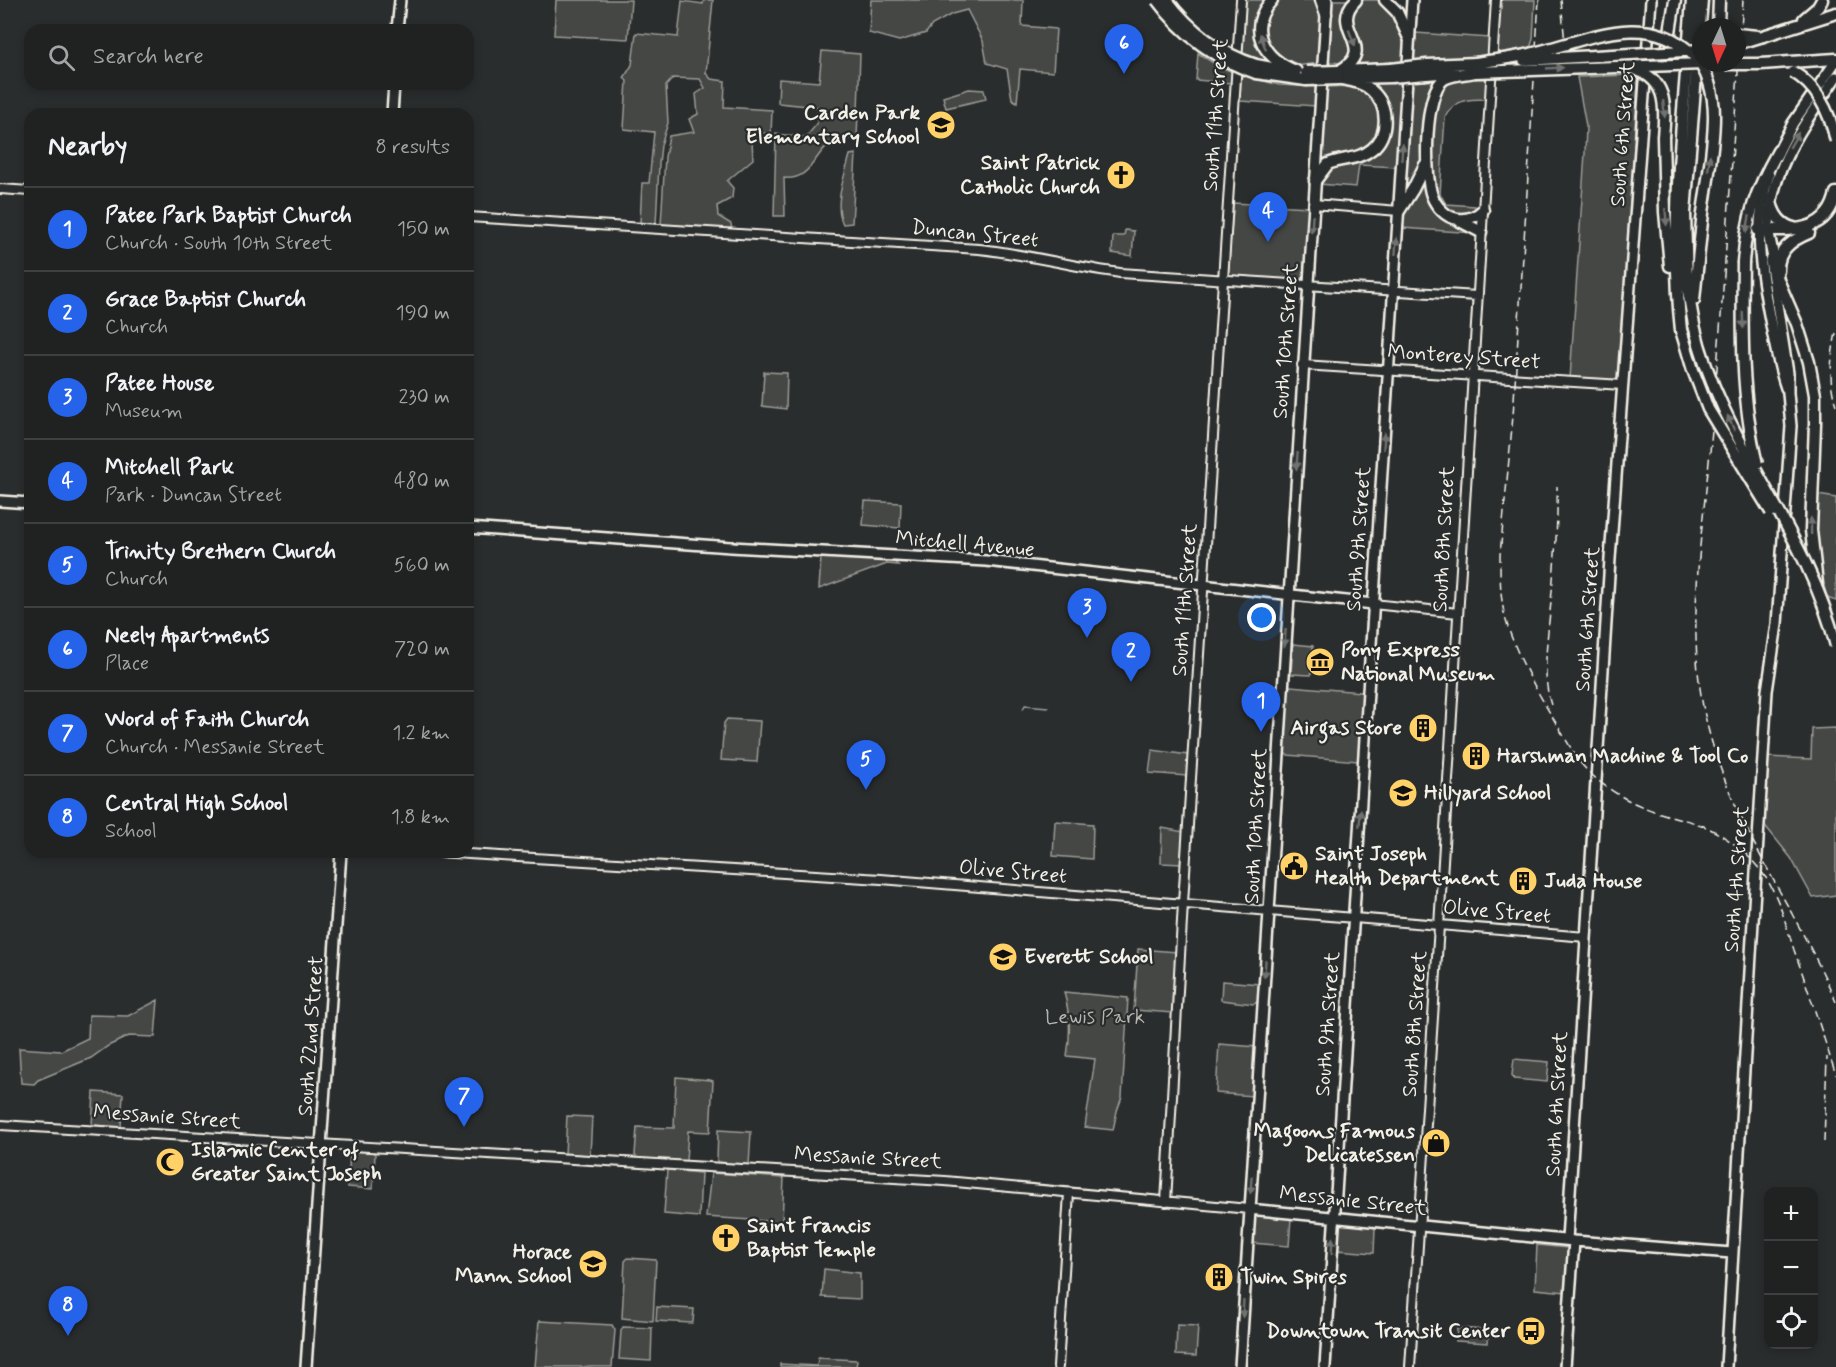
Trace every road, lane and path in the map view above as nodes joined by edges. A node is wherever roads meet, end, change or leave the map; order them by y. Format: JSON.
{"nodes":[{"id":1,"x":400,"y":0,"type":"edge"},
{"id":2,"x":1157,"y":0,"type":"edge"},
{"id":3,"x":1167,"y":0,"type":"edge"},
{"id":4,"x":1241,"y":0,"type":"edge"},
{"id":5,"x":1272,"y":0,"type":"edge"},
{"id":6,"x":1321,"y":0,"type":"edge"},
{"id":7,"x":1327,"y":0,"type":"edge"},
{"id":8,"x":1356,"y":0,"type":"edge"},
{"id":9,"x":1385,"y":0,"type":"edge"},
{"id":10,"x":1412,"y":0,"type":"edge"},
{"id":11,"x":1496,"y":0,"type":"edge"},
{"id":12,"x":1651,"y":0,"type":"edge"},
{"id":13,"x":1676,"y":0,"type":"edge"},
{"id":14,"x":1692,"y":0,"type":"edge"},
{"id":15,"x":1702,"y":0,"type":"edge"},
{"id":16,"x":1719,"y":0,"type":"edge"},
{"id":17,"x":1822,"y":0,"type":"edge"},
{"id":18,"x":1834,"y":13,"type":"edge"},
{"id":19,"x":1326,"y":14,"type":"junction"},
{"id":20,"x":1721,"y":18,"type":"edge"},
{"id":21,"x":398,"y":24,"type":"edge"},
{"id":22,"x":1798,"y":24,"type":"junction"},
{"id":23,"x":1746,"y":35,"type":"edge"},
{"id":24,"x":1763,"y":36,"type":"junction"},
{"id":25,"x":1409,"y":38,"type":"junction"},
{"id":26,"x":1746,"y":41,"type":"edge"},
{"id":27,"x":1692,"y":51,"type":"edge"},
{"id":28,"x":1667,"y":52,"type":"junction"},
{"id":29,"x":1617,"y":60,"type":"junction"},
{"id":30,"x":1836,"y":60,"type":"edge"},
{"id":31,"x":1692,"y":63,"type":"edge"},
{"id":32,"x":1675,"y":64,"type":"junction"},
{"id":33,"x":1746,"y":64,"type":"edge"},
{"id":34,"x":1796,"y":67,"type":"junction"},
{"id":35,"x":1476,"y":68,"type":"junction"},
{"id":36,"x":1256,"y":69,"type":"junction"},
{"id":37,"x":1303,"y":74,"type":"junction"},
{"id":38,"x":1340,"y":76,"type":"junction"},
{"id":39,"x":1836,"y":77,"type":"edge"},
{"id":40,"x":394,"y":90,"type":"edge"},
{"id":41,"x":392,"y":108,"type":"edge"},
{"id":42,"x":1836,"y":141,"type":"edge"},
{"id":43,"x":1778,"y":151,"type":"junction"},
{"id":44,"x":1427,"y":156,"type":"junction"},
{"id":45,"x":1315,"y":181,"type":"junction"},
{"id":46,"x":0,"y":189,"type":"edge"},
{"id":47,"x":24,"y":191,"type":"edge"},
{"id":48,"x":1836,"y":193,"type":"edge"},
{"id":49,"x":1771,"y":202,"type":"junction"},
{"id":50,"x":1313,"y":204,"type":"junction"},
{"id":51,"x":1399,"y":210,"type":"junction"},
{"id":52,"x":1483,"y":210,"type":"junction"},
{"id":53,"x":1836,"y":214,"type":"edge"},
{"id":54,"x":474,"y":217,"type":"edge"},
{"id":55,"x":1455,"y":219,"type":"junction"},
{"id":56,"x":1798,"y":229,"type":"junction"},
{"id":57,"x":1481,"y":232,"type":"junction"},
{"id":58,"x":1763,"y":233,"type":"junction"},
{"id":59,"x":1809,"y":233,"type":"junction"},
{"id":60,"x":1224,"y":279,"type":"junction"},
{"id":61,"x":1778,"y":280,"type":"junction"},
{"id":62,"x":1308,"y":285,"type":"junction"},
{"id":63,"x":1393,"y":290,"type":"junction"},
{"id":64,"x":1478,"y":296,"type":"junction"},
{"id":65,"x":1694,"y":325,"type":"junction"},
{"id":66,"x":1681,"y":330,"type":"junction"},
{"id":67,"x":1302,"y":365,"type":"junction"},
{"id":68,"x":1389,"y":370,"type":"junction"},
{"id":69,"x":1473,"y":376,"type":"junction"},
{"id":70,"x":1623,"y":384,"type":"junction"},
{"id":71,"x":0,"y":501,"type":"edge"},
{"id":72,"x":24,"y":503,"type":"edge"},
{"id":73,"x":1768,"y":508,"type":"junction"},
{"id":74,"x":474,"y":528,"type":"edge"},
{"id":75,"x":1817,"y":585,"type":"junction"},
{"id":76,"x":1204,"y":586,"type":"junction"},
{"id":77,"x":1288,"y":595,"type":"junction"},
{"id":78,"x":1373,"y":604,"type":"junction"},
{"id":79,"x":1458,"y":613,"type":"junction"},
{"id":80,"x":1836,"y":646,"type":"edge"},
{"id":81,"x":474,"y":854,"type":"edge"},
{"id":82,"x":341,"y":858,"type":"edge"},
{"id":83,"x":1183,"y":903,"type":"junction"},
{"id":84,"x":1268,"y":911,"type":"junction"},
{"id":85,"x":1353,"y":918,"type":"junction"},
{"id":86,"x":1439,"y":926,"type":"junction"},
{"id":87,"x":1586,"y":937,"type":"junction"},
{"id":88,"x":0,"y":1125,"type":"edge"},
{"id":89,"x":321,"y":1145,"type":"junction"},
{"id":90,"x":1069,"y":1193,"type":"junction"},
{"id":91,"x":1166,"y":1202,"type":"junction"},
{"id":92,"x":1249,"y":1209,"type":"junction"},
{"id":93,"x":1334,"y":1217,"type":"junction"},
{"id":94,"x":1419,"y":1226,"type":"junction"},
{"id":95,"x":1570,"y":1240,"type":"junction"},
{"id":96,"x":1732,"y":1252,"type":"junction"},
{"id":97,"x":306,"y":1367,"type":"edge"},
{"id":98,"x":1058,"y":1367,"type":"edge"},
{"id":99,"x":1240,"y":1367,"type":"edge"},
{"id":100,"x":1325,"y":1367,"type":"edge"},
{"id":101,"x":1410,"y":1367,"type":"edge"},
{"id":102,"x":1565,"y":1367,"type":"edge"},
{"id":103,"x":1726,"y":1367,"type":"edge"}],
"edges":[{"from":1,"to":21,"type":"main road"},
{"from":2,"to":36,"type":"highway","bridge":true},
{"from":3,"to":36,"type":"highway","bridge":true},
{"from":4,"to":60,"type":"street","name":"South 11th Street"},
{"from":37,"to":5,"type":"highway","one_way":true},
{"from":6,"to":19,"type":"highway"},
{"from":7,"to":19,"type":"main road","name":"South 10th Street"},
{"from":8,"to":38,"type":"highway","one_way":true},
{"from":9,"to":25,"type":"highway"},
{"from":10,"to":25,"type":"main road","name":"South 9th Street"},
{"from":11,"to":52,"type":"street","name":"South 8th Street"},
{"from":12,"to":70,"type":"main road","name":"South 6th Street"},
{"from":13,"to":28,"type":"highway"},
{"from":14,"to":66,"type":"highway"},
{"from":15,"to":65,"type":"highway"},
{"from":16,"to":20,"type":"highway"},
{"from":17,"to":22,"type":"highway"},
{"from":18,"to":22,"type":"highway"},
{"from":19,"to":45,"type":"main road","name":"South 10th Street"},
{"from":22,"to":24,"type":"highway"},
{"from":23,"to":24,"type":"highway","bridge":true},
{"from":24,"to":26,"type":"highway","bridge":true},
{"from":51,"to":25,"type":"main road","name":"South 9th Street","one_way":true},
{"from":27,"to":28,"type":"highway","bridge":true},
{"from":28,"to":29,"type":"highway","bridge":true},
{"from":28,"to":32,"type":"highway","bridge":true},
{"from":29,"to":32,"type":"highway","bridge":true},
{"from":29,"to":35,"type":"highway","bridge":true},
{"from":29,"to":66,"type":"highway","one_way":true,"bridge":true},
{"from":30,"to":34,"type":"highway"},
{"from":30,"to":43,"type":"main road"},
{"from":31,"to":32,"type":"highway","bridge":true},
{"from":33,"to":34,"type":"highway","bridge":true},
{"from":34,"to":42,"type":"highway","bridge":true},
{"from":35,"to":38,"type":"highway","bridge":true},
{"from":35,"to":44,"type":"highway"},
{"from":65,"to":35,"type":"highway","one_way":true,"bridge":true},
{"from":36,"to":37,"type":"highway"},
{"from":37,"to":38,"type":"highway","bridge":true},
{"from":38,"to":45,"type":"highway"},
{"from":49,"to":39,"type":"main road","one_way":true},
{"from":40,"to":41,"type":"main road"},
{"from":43,"to":58,"type":"main road"},
{"from":43,"to":73,"type":"highway","one_way":true,"bridge":true},
{"from":44,"to":51,"type":"highway"},
{"from":44,"to":55,"type":"highway"},
{"from":45,"to":50,"type":"main road","name":"South 10th Street"},
{"from":46,"to":47,"type":"street"},
{"from":48,"to":56,"type":"highway"},
{"from":49,"to":56,"type":"highway"},
{"from":49,"to":58,"type":"main road"},
{"from":50,"to":51,"type":"street"},
{"from":50,"to":62,"type":"main road","name":"South 10th Street","one_way":true},
{"from":63,"to":51,"type":"main road","name":"South 9th Street","one_way":true},
{"from":52,"to":55,"type":"highway"},
{"from":52,"to":57,"type":"street","name":"South 8th Street"},
{"from":53,"to":59,"type":"highway"},
{"from":54,"to":60,"type":"street","name":"Duncan Street"},
{"from":55,"to":57,"type":"highway"},
{"from":56,"to":58,"type":"highway"},
{"from":57,"to":64,"type":"street","name":"South 8th Street"},
{"from":58,"to":59,"type":"highway"},
{"from":58,"to":61,"type":"highway"},
{"from":58,"to":96,"type":"main road","name":"South 4th Street"},
{"from":59,"to":61,"type":"highway"},
{"from":60,"to":62,"type":"street","name":"Duncan Street"},
{"from":60,"to":76,"type":"street","name":"South 11th Street"},
{"from":75,"to":61,"type":"highway","one_way":true},
{"from":62,"to":63,"type":"street","name":"Duncan Street"},
{"from":62,"to":67,"type":"main road","name":"South 10th Street"},
{"from":63,"to":64,"type":"street","name":"Duncan Street"},
{"from":63,"to":68,"type":"main road","name":"South 9th Street"},
{"from":64,"to":69,"type":"street","name":"South 8th Street"},
{"from":75,"to":65,"type":"highway","one_way":true,"bridge":true},
{"from":66,"to":73,"type":"highway","bridge":true},
{"from":67,"to":68,"type":"street","name":"Monterey Street"},
{"from":67,"to":77,"type":"main road","name":"South 10th Street","one_way":true},
{"from":68,"to":69,"type":"street","name":"Monterey Street"},
{"from":78,"to":68,"type":"main road","name":"South 9th Street","one_way":true},
{"from":69,"to":70,"type":"street","name":"Monterey Street"},
{"from":69,"to":79,"type":"street","name":"South 8th Street"},
{"from":70,"to":87,"type":"main road","name":"South 6th Street"},
{"from":71,"to":72,"type":"main road"},
{"from":73,"to":80,"type":"highway","bridge":true},
{"from":74,"to":76,"type":"main road","name":"Mitchell Avenue"},
{"from":75,"to":80,"type":"highway","bridge":true},
{"from":76,"to":77,"type":"main road","name":"Mitchell Avenue"},
{"from":76,"to":83,"type":"street","name":"South 11th Street"},
{"from":77,"to":78,"type":"main road","name":"Mitchell Avenue"},
{"from":77,"to":84,"type":"main road","name":"South 10th Street","one_way":true},
{"from":78,"to":79,"type":"street","name":"Mitchell Avenue"},
{"from":85,"to":78,"type":"main road","name":"South 9th Street","one_way":true},
{"from":79,"to":86,"type":"street","name":"South 8th Street"},
{"from":81,"to":83,"type":"street","name":"Olive Street"},
{"from":82,"to":89,"type":"main road","name":"South 22nd Street"},
{"from":83,"to":84,"type":"street","name":"Olive Street"},
{"from":83,"to":91,"type":"street","name":"South 11th Street"},
{"from":84,"to":85,"type":"street","name":"Olive Street"},
{"from":84,"to":92,"type":"main road","name":"South 10th Street","one_way":true},
{"from":85,"to":86,"type":"street","name":"Olive Street"},
{"from":85,"to":93,"type":"main road","name":"South 9th Street"},
{"from":86,"to":87,"type":"street","name":"Olive Street"},
{"from":86,"to":94,"type":"street","name":"South 8th Street"},
{"from":87,"to":95,"type":"main road","name":"South 6th Street"},
{"from":88,"to":89,"type":"street","name":"Messanie Street"},
{"from":89,"to":90,"type":"street","name":"Messanie Street"},
{"from":89,"to":97,"type":"main road","name":"South 22nd Street"},
{"from":90,"to":91,"type":"street","name":"Messanie Street"},
{"from":90,"to":98,"type":"street"},
{"from":91,"to":92,"type":"street","name":"Messanie Street"},
{"from":92,"to":93,"type":"main road","name":"Messanie Street"},
{"from":92,"to":99,"type":"main road","name":"South 10th Street","one_way":true},
{"from":93,"to":94,"type":"main road","name":"Messanie Street"},
{"from":100,"to":93,"type":"main road","name":"South 9th Street","one_way":true},
{"from":94,"to":95,"type":"main road","name":"Messanie Street"},
{"from":94,"to":101,"type":"street","name":"South 8th Street"},
{"from":95,"to":96,"type":"main road","name":"Messanie Street"},
{"from":95,"to":102,"type":"main road","name":"South 6th Street"},
{"from":96,"to":103,"type":"main road","name":"South 4th Street"}]}
